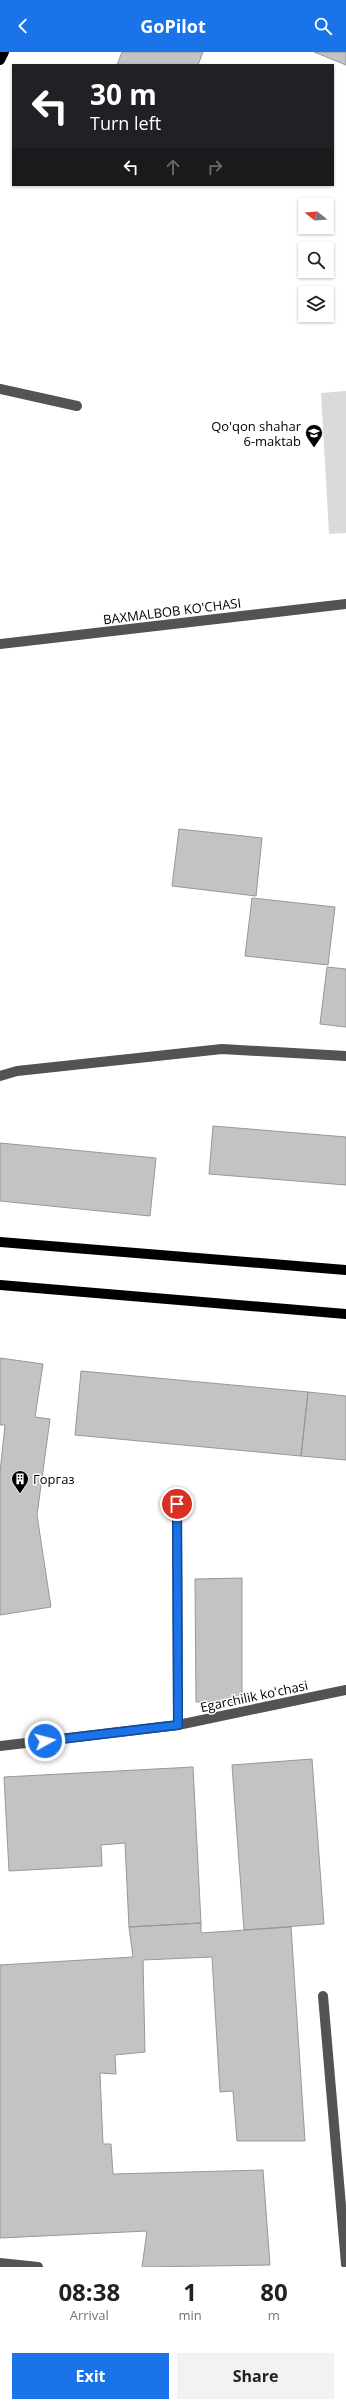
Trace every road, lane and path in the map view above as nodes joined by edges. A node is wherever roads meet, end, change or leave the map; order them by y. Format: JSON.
{"nodes":[{"id":1,"x":4,"y":52,"type":"edge"},
{"id":2,"x":0,"y":60,"type":"edge"},
{"id":3,"x":0,"y":389,"type":"edge"},
{"id":4,"x":77,"y":406,"type":"dead end"},
{"id":5,"x":346,"y":604,"type":"edge"},
{"id":6,"x":0,"y":644,"type":"edge"},
{"id":7,"x":346,"y":1056,"type":"edge"},
{"id":8,"x":0,"y":1076,"type":"edge"},
{"id":9,"x":0,"y":1242,"type":"edge"},
{"id":10,"x":346,"y":1270,"type":"edge"},
{"id":11,"x":0,"y":1285,"type":"edge"},
{"id":12,"x":346,"y":1314,"type":"edge"},
{"id":13,"x":177,"y":1504,"type":"dead end"},
{"id":14,"x":346,"y":1690,"type":"edge"},
{"id":15,"x":178,"y":1725,"type":"junction"},
{"id":16,"x":0,"y":1746,"type":"edge"},
{"id":17,"x":323,"y":1996,"type":"dead end"},
{"id":18,"x":0,"y":2263,"type":"edge"},
{"id":19,"x":346,"y":2264,"type":"edge"},
{"id":20,"x":38,"y":2267,"type":"edge"}],
"edges":[{"from":1,"to":2,"type":"main road"},
{"from":3,"to":4,"type":"street"},
{"from":5,"to":6,"type":"street","name":"BAXMALBOB KO'CHASI"},
{"from":7,"to":8,"type":"street"},
{"from":9,"to":10,"type":"main road"},
{"from":11,"to":12,"type":"main road"},
{"from":13,"to":15,"type":"street"},
{"from":14,"to":15,"type":"street","name":"Egarchilik koʻchasi"},
{"from":15,"to":16,"type":"street","name":"Egarchilik koʻchasi"},
{"from":17,"to":19,"type":"street"},
{"from":18,"to":20,"type":"street"}]}
